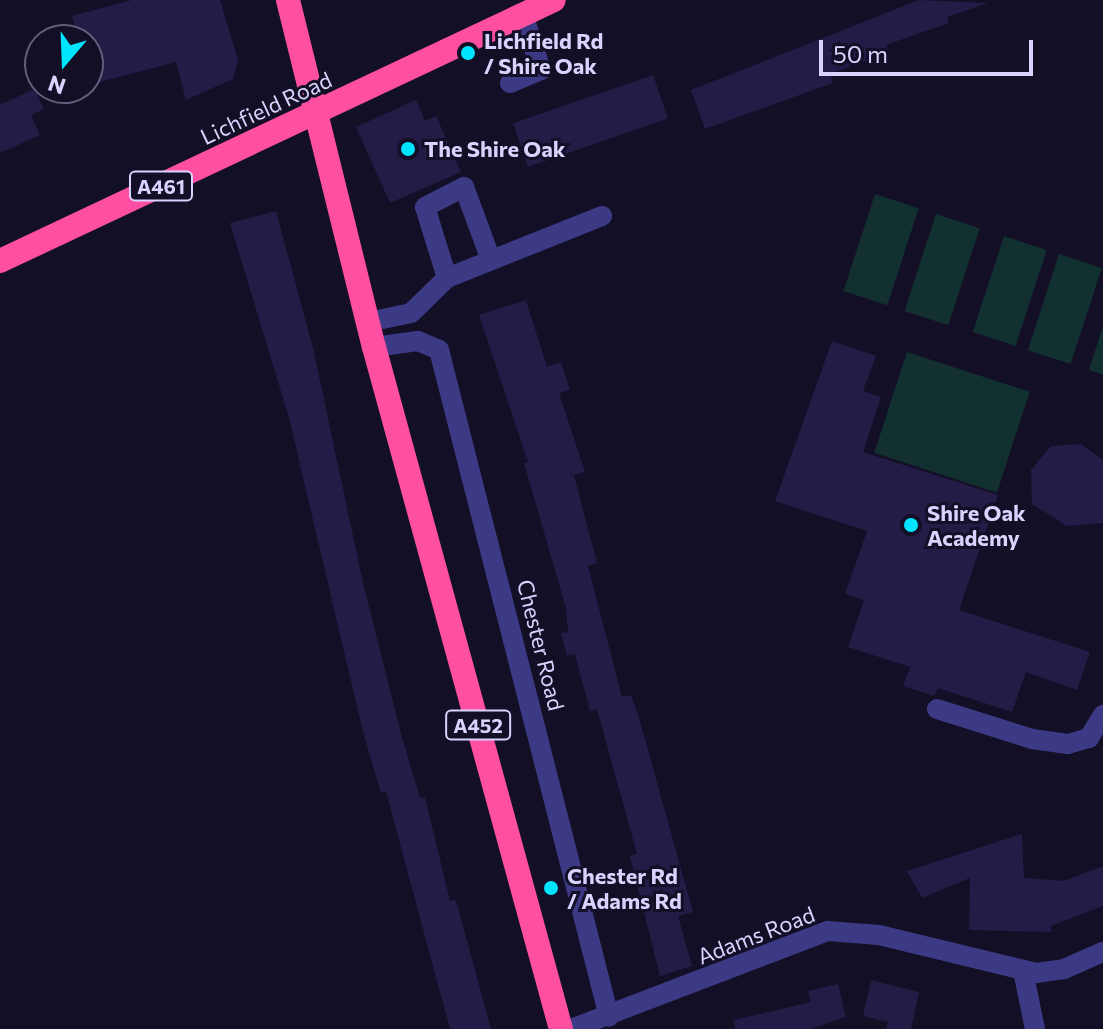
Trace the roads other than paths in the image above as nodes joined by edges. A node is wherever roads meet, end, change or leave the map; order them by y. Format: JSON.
{"nodes":[{"id":1,"x":288,"y":0,"type":"edge"},
{"id":2,"x":554,"y":0,"type":"edge"},
{"id":3,"x":523,"y":14,"type":"junction"},
{"id":4,"x":510,"y":83,"type":"dead end"},
{"id":5,"x":318,"y":111,"type":"junction"},
{"id":6,"x":602,"y":216,"type":"dead end"},
{"id":7,"x":491,"y":260,"type":"junction"},
{"id":8,"x":0,"y":261,"type":"edge"},
{"id":9,"x":447,"y":278,"type":"junction"},
{"id":10,"x":368,"y":322,"type":"junction"},
{"id":11,"x":374,"y":347,"type":"junction"},
{"id":12,"x":937,"y":709,"type":"dead end"},
{"id":13,"x":1103,"y":715,"type":"edge"},
{"id":14,"x":1103,"y":952,"type":"edge"},
{"id":15,"x":1023,"y":971,"type":"junction"},
{"id":16,"x":609,"y":1017,"type":"junction"},
{"id":17,"x":561,"y":1029,"type":"edge"},
{"id":18,"x":571,"y":1029,"type":"edge"},
{"id":19,"x":1035,"y":1029,"type":"edge"}],
"edges":[{"from":1,"to":5,"type":"highway","number":"A452"},
{"from":2,"to":3,"type":"highway","name":"Lichfield Road","number":"A461"},
{"from":3,"to":4,"type":"street"},
{"from":3,"to":5,"type":"highway","name":"Lichfield Road","number":"A461"},
{"from":5,"to":8,"type":"highway","name":"Lichfield Road","number":"A461"},
{"from":5,"to":10,"type":"highway","number":"A452"},
{"from":6,"to":7,"type":"street"},
{"from":7,"to":9,"type":"street"},
{"from":7,"to":9,"type":"street"},
{"from":9,"to":10,"type":"street"},
{"from":10,"to":11,"type":"highway","number":"A452"},
{"from":11,"to":16,"type":"street","name":"Chester Road"},
{"from":11,"to":17,"type":"highway","number":"A452"},
{"from":12,"to":13,"type":"street"},
{"from":14,"to":15,"type":"street","name":"Adams Road"},
{"from":15,"to":16,"type":"street","name":"Adams Road"},
{"from":15,"to":19,"type":"street"},
{"from":16,"to":18,"type":"street","name":"Adams Road"}]}
